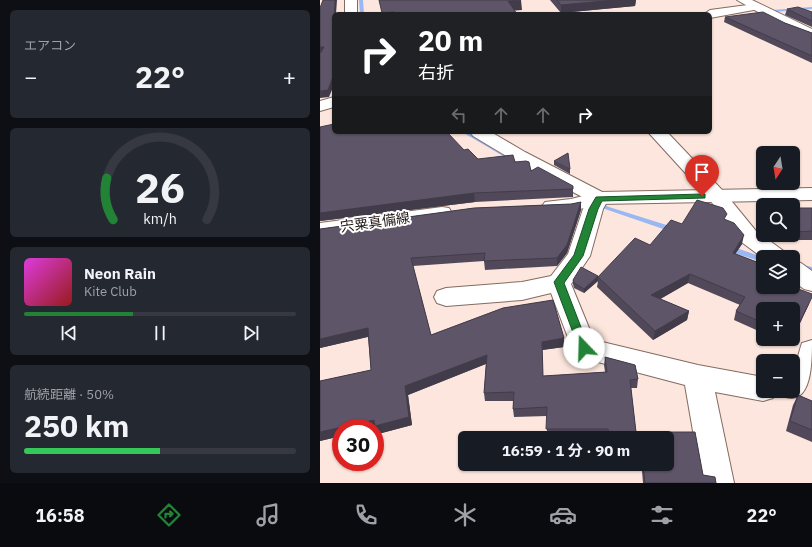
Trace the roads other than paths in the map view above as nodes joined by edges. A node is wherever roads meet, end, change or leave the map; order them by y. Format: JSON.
{"nodes":[{"id":1,"x":351,"y":0,"type":"edge"},
{"id":2,"x":743,"y":0,"type":"edge"},
{"id":3,"x":755,"y":7,"type":"junction"},
{"id":4,"x":351,"y":12,"type":"edge"},
{"id":5,"x":712,"y":14,"type":"edge"},
{"id":6,"x":812,"y":34,"type":"edge"},
{"id":7,"x":332,"y":103,"type":"edge"},
{"id":8,"x":320,"y":106,"type":"edge"},
{"id":9,"x":482,"y":134,"type":"edge"},
{"id":10,"x":659,"y":134,"type":"edge"},
{"id":11,"x":812,"y":194,"type":"edge"},
{"id":12,"x":717,"y":196,"type":"junction"},
{"id":13,"x":599,"y":198,"type":"junction"},
{"id":14,"x":531,"y":206,"type":"edge"},
{"id":15,"x":460,"y":211,"type":"edge"},
{"id":16,"x":320,"y":230,"type":"edge"},
{"id":17,"x":767,"y":250,"type":"edge"},
{"id":18,"x":800,"y":274,"type":"edge"},
{"id":19,"x":559,"y":282,"type":"junction"},
{"id":20,"x":812,"y":283,"type":"edge"},
{"id":21,"x":446,"y":297,"type":"dead end"},
{"id":22,"x":698,"y":377,"type":"junction"},
{"id":23,"x":756,"y":388,"type":"edge"},
{"id":24,"x":718,"y":483,"type":"edge"}],
"edges":[{"from":1,"to":4,"type":"street"},
{"from":2,"to":3,"type":"street"},
{"from":3,"to":5,"type":"street"},
{"from":3,"to":6,"type":"street"},
{"from":7,"to":8,"type":"street"},
{"from":9,"to":13,"type":"street"},
{"from":10,"to":12,"type":"street"},
{"from":11,"to":12,"type":"street"},
{"from":12,"to":13,"type":"street"},
{"from":12,"to":17,"type":"street"},
{"from":13,"to":14,"type":"street"},
{"from":13,"to":19,"type":"street"},
{"from":15,"to":16,"type":"street","name":"宍粟真備線"},
{"from":18,"to":20,"type":"street"},
{"from":19,"to":21,"type":"street"},
{"from":19,"to":22,"type":"street"},
{"from":22,"to":23,"type":"street"},
{"from":22,"to":24,"type":"street"}]}
